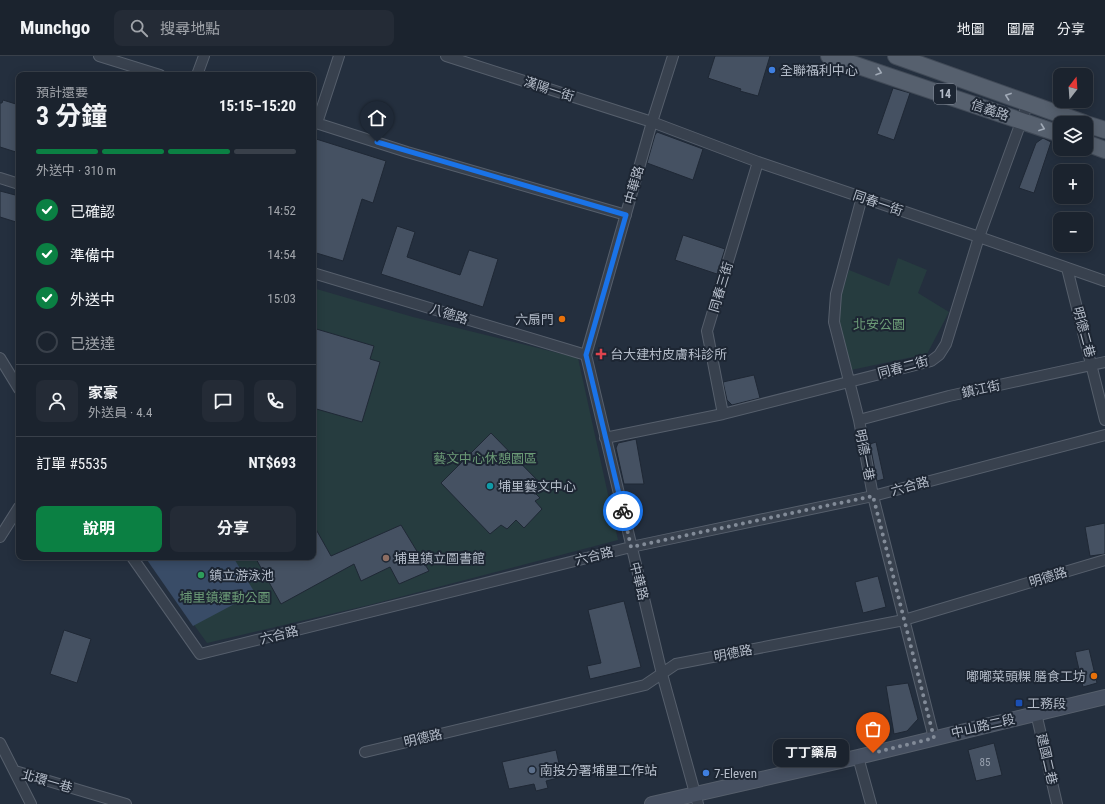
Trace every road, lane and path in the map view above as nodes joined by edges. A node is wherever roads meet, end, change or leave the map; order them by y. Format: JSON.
{"nodes":[{"id":1,"x":99,"y":56,"type":"edge"},
{"id":2,"x":204,"y":56,"type":"edge"},
{"id":3,"x":339,"y":56,"type":"edge"},
{"id":4,"x":446,"y":56,"type":"edge"},
{"id":5,"x":673,"y":56,"type":"edge"},
{"id":6,"x":829,"y":56,"type":"edge"},
{"id":7,"x":896,"y":56,"type":"edge"},
{"id":8,"x":150,"y":72,"type":"edge"},
{"id":9,"x":198,"y":72,"type":"edge"},
{"id":10,"x":1028,"y":103,"type":"junction"},
{"id":11,"x":1065,"y":116,"type":"edge"},
{"id":12,"x":316,"y":119,"type":"edge"},
{"id":13,"x":1021,"y":120,"type":"junction"},
{"id":14,"x":316,"y":122,"type":"edge"},
{"id":15,"x":652,"y":122,"type":"junction"},
{"id":16,"x":1093,"y":126,"type":"edge"},
{"id":17,"x":1105,"y":130,"type":"edge"},
{"id":18,"x":1053,"y":131,"type":"edge"},
{"id":19,"x":1093,"y":146,"type":"edge"},
{"id":20,"x":1105,"y":150,"type":"edge"},
{"id":21,"x":758,"y":162,"type":"junction"},
{"id":22,"x":0,"y":178,"type":"edge"},
{"id":23,"x":16,"y":183,"type":"edge"},
{"id":24,"x":862,"y":197,"type":"junction"},
{"id":25,"x":626,"y":215,"type":"junction"},
{"id":26,"x":979,"y":237,"type":"junction"},
{"id":27,"x":1067,"y":268,"type":"junction"},
{"id":28,"x":316,"y":274,"type":"edge"},
{"id":29,"x":1105,"y":281,"type":"edge"},
{"id":30,"x":586,"y":355,"type":"junction"},
{"id":31,"x":0,"y":358,"type":"edge"},
{"id":32,"x":1105,"y":362,"type":"edge"},
{"id":33,"x":1092,"y":365,"type":"junction"},
{"id":34,"x":848,"y":381,"type":"junction"},
{"id":35,"x":16,"y":384,"type":"edge"},
{"id":36,"x":722,"y":414,"type":"junction"},
{"id":37,"x":859,"y":420,"type":"junction"},
{"id":38,"x":1105,"y":420,"type":"edge"},
{"id":39,"x":1105,"y":435,"type":"edge"},
{"id":40,"x":605,"y":438,"type":"junction"},
{"id":41,"x":873,"y":496,"type":"junction"},
{"id":42,"x":16,"y":512,"type":"edge"},
{"id":43,"x":0,"y":537,"type":"edge"},
{"id":44,"x":631,"y":547,"type":"junction"},
{"id":45,"x":134,"y":560,"type":"edge"},
{"id":46,"x":1105,"y":560,"type":"edge"},
{"id":47,"x":904,"y":620,"type":"junction"},
{"id":48,"x":662,"y":674,"type":"junction"},
{"id":49,"x":1105,"y":697,"type":"edge"},
{"id":50,"x":1036,"y":713,"type":"junction"},
{"id":51,"x":934,"y":738,"type":"junction"},
{"id":52,"x":0,"y":743,"type":"edge"},
{"id":53,"x":365,"y":752,"type":"dead end"},
{"id":54,"x":858,"y":757,"type":"junction"},
{"id":55,"x":14,"y":771,"type":"junction"},
{"id":56,"x":697,"y":799,"type":"edge"},
{"id":57,"x":31,"y":804,"type":"edge"},
{"id":58,"x":126,"y":804,"type":"edge"},
{"id":59,"x":652,"y":804,"type":"edge"},
{"id":60,"x":871,"y":804,"type":"edge"},
{"id":61,"x":1057,"y":804,"type":"edge"}],
"edges":[{"from":1,"to":8,"type":"street"},
{"from":2,"to":9,"type":"street"},
{"from":3,"to":12,"type":"street"},
{"from":4,"to":15,"type":"street","name":"漢陽一街"},
{"from":5,"to":15,"type":"street","name":"中華路"},
{"from":6,"to":13,"type":"main road","name":"信義路","number":"14","one_way":true},
{"from":10,"to":7,"type":"main road","name":"信義路","number":"14","one_way":true},
{"from":10,"to":11,"type":"main road","name":"信義路","number":"14"},
{"from":10,"to":13,"type":"street","name":"同春二街"},
{"from":13,"to":18,"type":"main road","name":"信義路","number":"14","one_way":true},
{"from":13,"to":26,"type":"street","name":"同春二街"},
{"from":14,"to":25,"type":"street"},
{"from":15,"to":21,"type":"street","name":"同春一街"},
{"from":15,"to":25,"type":"street","name":"中華路"},
{"from":16,"to":17,"type":"main road","name":"信義路","number":"14"},
{"from":19,"to":20,"type":"main road"},
{"from":21,"to":24,"type":"street","name":"同春一街"},
{"from":21,"to":36,"type":"street","name":"同春三街"},
{"from":22,"to":23,"type":"street"},
{"from":24,"to":26,"type":"street","name":"同春一街"},
{"from":24,"to":34,"type":"street","name":"明德一巷"},
{"from":25,"to":30,"type":"street","name":"中華路"},
{"from":26,"to":27,"type":"street","name":"同春一街"},
{"from":26,"to":34,"type":"street","name":"同春二街"},
{"from":27,"to":29,"type":"street","name":"同春一街"},
{"from":27,"to":33,"type":"street","name":"明德二巷"},
{"from":28,"to":30,"type":"street","name":"八德路"},
{"from":30,"to":40,"type":"street","name":"中華路"},
{"from":31,"to":35,"type":"street"},
{"from":32,"to":33,"type":"street","name":"鎮江街"},
{"from":33,"to":37,"type":"street","name":"鎮江街"},
{"from":33,"to":38,"type":"street","name":"明德二巷"},
{"from":34,"to":36,"type":"street","name":"同春二街"},
{"from":34,"to":37,"type":"street","name":"明德一巷"},
{"from":36,"to":40,"type":"street","name":"同春二街"},
{"from":37,"to":41,"type":"street","name":"明德一巷"},
{"from":39,"to":41,"type":"street","name":"六合路"},
{"from":40,"to":44,"type":"street","name":"中華路"},
{"from":41,"to":44,"type":"street","name":"六合路"},
{"from":41,"to":47,"type":"street","name":"明德一巷"},
{"from":42,"to":43,"type":"street"},
{"from":44,"to":45,"type":"street","name":"六合路"},
{"from":44,"to":48,"type":"street","name":"中華路"},
{"from":46,"to":47,"type":"street","name":"明德路"},
{"from":47,"to":48,"type":"street","name":"明德路"},
{"from":47,"to":51,"type":"street","name":"明德一巷"},
{"from":48,"to":53,"type":"street","name":"明德路"},
{"from":48,"to":56,"type":"street","name":"中華路"},
{"from":49,"to":50,"type":"street","name":"中山路二段"},
{"from":50,"to":51,"type":"street","name":"中山路二段"},
{"from":50,"to":61,"type":"street","name":"建國二巷"},
{"from":51,"to":54,"type":"street","name":"中山路二段"},
{"from":52,"to":55,"type":"street"},
{"from":54,"to":56,"type":"street","name":"中山路二段"},
{"from":54,"to":60,"type":"street"},
{"from":55,"to":57,"type":"street"},
{"from":55,"to":58,"type":"street","name":"北環一巷"},
{"from":56,"to":59,"type":"street","name":"中山路二段"}]}
